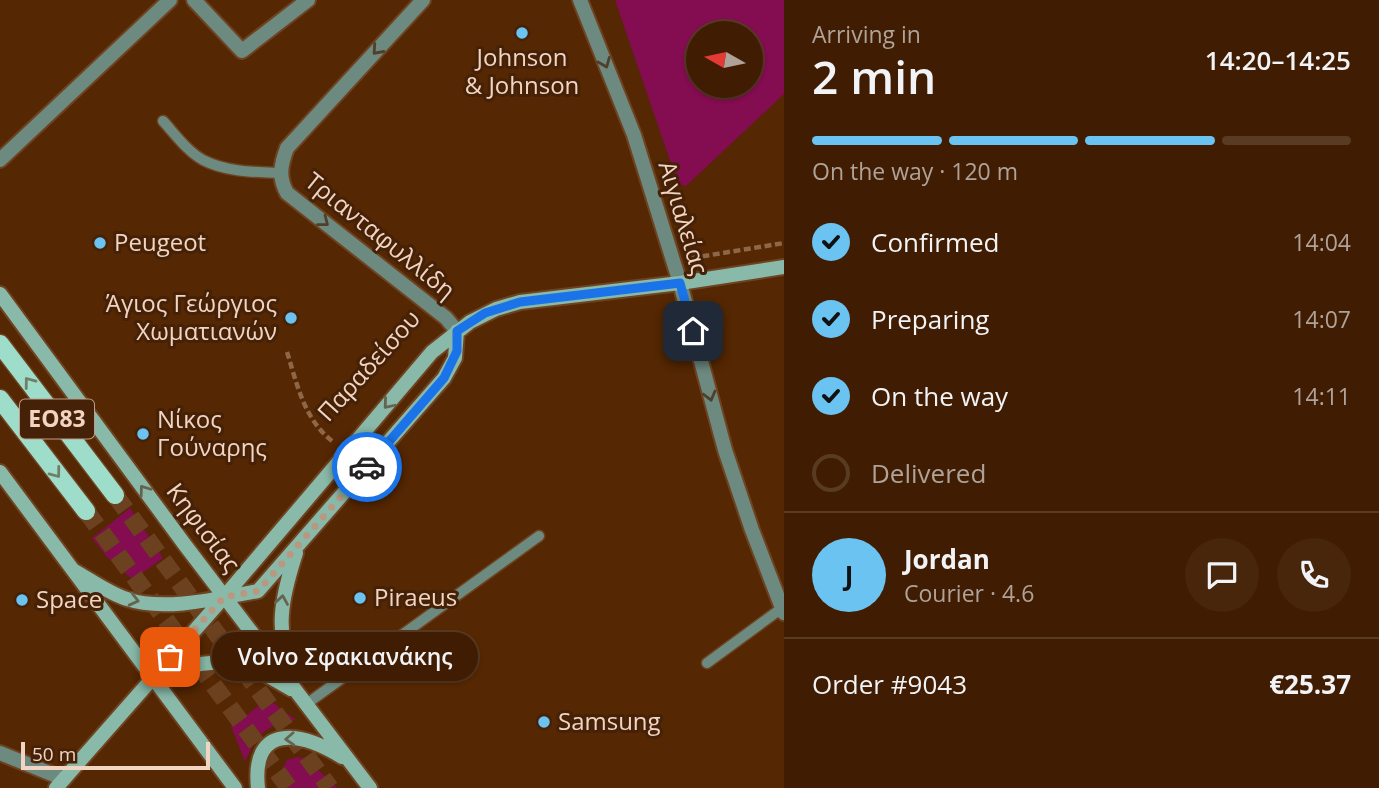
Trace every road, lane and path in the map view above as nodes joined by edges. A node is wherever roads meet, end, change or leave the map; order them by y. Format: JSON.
{"nodes":[{"id":1,"x":170,"y":0,"type":"edge"},
{"id":2,"x":194,"y":0,"type":"edge"},
{"id":3,"x":308,"y":0,"type":"edge"},
{"id":4,"x":423,"y":0,"type":"edge"},
{"id":5,"x":580,"y":0,"type":"edge"},
{"id":6,"x":163,"y":121,"type":"dead end"},
{"id":7,"x":0,"y":160,"type":"edge"},
{"id":8,"x":280,"y":173,"type":"junction"},
{"id":9,"x":784,"y":243,"type":"edge"},
{"id":10,"x":673,"y":261,"type":"junction"},
{"id":11,"x":784,"y":267,"type":"edge"},
{"id":12,"x":680,"y":283,"type":"junction"},
{"id":13,"x":0,"y":294,"type":"edge"},
{"id":14,"x":457,"y":331,"type":"junction"},
{"id":15,"x":0,"y":344,"type":"edge"},
{"id":16,"x":287,"y":352,"type":"dead end"},
{"id":17,"x":0,"y":399,"type":"edge"},
{"id":18,"x":338,"y":434,"type":"dead end"},
{"id":19,"x":330,"y":444,"type":"dead end"},
{"id":20,"x":347,"y":452,"type":"junction"},
{"id":21,"x":0,"y":472,"type":"edge"},
{"id":22,"x":115,"y":495,"type":"tunnel mouth"},
{"id":23,"x":86,"y":512,"type":"tunnel mouth"},
{"id":24,"x":539,"y":536,"type":"dead end"},
{"id":25,"x":298,"y":545,"type":"junction"},
{"id":26,"x":74,"y":570,"type":"junction"},
{"id":27,"x":224,"y":597,"type":"junction"},
{"id":28,"x":783,"y":610,"type":"edge"},
{"id":29,"x":707,"y":663,"type":"dead end"},
{"id":30,"x":153,"y":676,"type":"junction"},
{"id":31,"x":295,"y":691,"type":"junction"},
{"id":32,"x":305,"y":705,"type":"junction"},
{"id":33,"x":0,"y":753,"type":"edge"},
{"id":34,"x":352,"y":763,"type":"junction"},
{"id":35,"x":60,"y":784,"type":"edge"},
{"id":36,"x":235,"y":788,"type":"edge"},
{"id":37,"x":258,"y":788,"type":"edge"},
{"id":38,"x":370,"y":788,"type":"edge"}],
"edges":[{"from":1,"to":7,"type":"street"},
{"from":2,"to":3,"type":"street"},
{"from":4,"to":8,"type":"street","one_way":true},
{"from":5,"to":10,"type":"street","name":"Αιγιαλείας","one_way":true},
{"from":6,"to":8,"type":"lane"},
{"from":8,"to":14,"type":"street","name":"Τριανταφυλλίδη","one_way":true},
{"from":9,"to":10,"type":"path"},
{"from":10,"to":12,"type":"street","name":"Αιγιαλείας"},
{"from":11,"to":12,"type":"main road","name":"Παραδείσου"},
{"from":12,"to":14,"type":"main road","name":"Παραδείσου"},
{"from":12,"to":28,"type":"street","name":"Αιγιαλείας","one_way":true},
{"from":27,"to":13,"type":"main road","name":"Κηφισίας","one_way":true},
{"from":14,"to":20,"type":"main road","name":"Παραδείσου","one_way":true},
{"from":14,"to":25,"type":"main road","name":"Παραδείσου"},
{"from":22,"to":15,"type":"main road","number":"ΕΟ83","one_way":true},
{"from":16,"to":20,"type":"path"},
{"from":17,"to":23,"type":"main road","number":"ΕΟ83","one_way":true},
{"from":18,"to":19,"type":"path","name":"Παραδείσου"},
{"from":20,"to":27,"type":"main road","name":"Παραδείσου"},
{"from":21,"to":26,"type":"main road"},
{"from":24,"to":32,"type":"lane"},
{"from":25,"to":27,"type":"main road","name":"Παραδείσου"},
{"from":31,"to":25,"type":"main road","one_way":true},
{"from":26,"to":27,"type":"main road","one_way":true},
{"from":26,"to":30,"type":"main road"},
{"from":27,"to":30,"type":"main road"},
{"from":27,"to":31,"type":"main road","name":"Κηφισίας"},
{"from":28,"to":29,"type":"lane"},
{"from":30,"to":31,"type":"main road"},
{"from":30,"to":35,"type":"main road"},
{"from":30,"to":36,"type":"main road"},
{"from":31,"to":32,"type":"main road","name":"Κηφισίας"},
{"from":32,"to":34,"type":"main road","name":"Κηφισίας"},
{"from":33,"to":35,"type":"street"},
{"from":34,"to":37,"type":"main road","one_way":true},
{"from":34,"to":38,"type":"main road","name":"Κηφισίας"}]}
